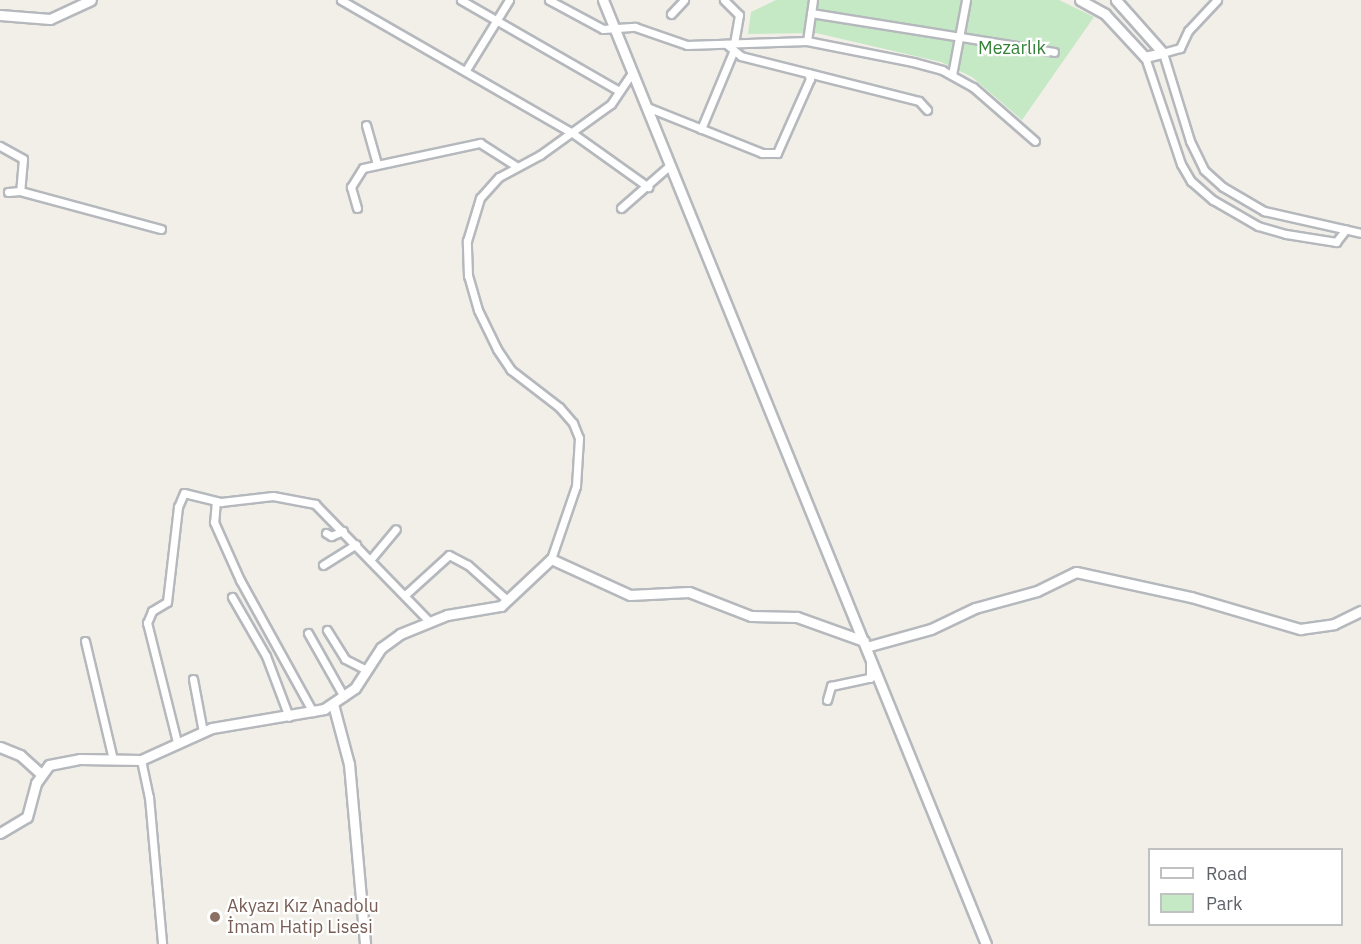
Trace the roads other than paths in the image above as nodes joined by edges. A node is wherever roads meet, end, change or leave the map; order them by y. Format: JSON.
{"nodes":[{"id":1,"x":91,"y":0,"type":"edge"},
{"id":2,"x":341,"y":0,"type":"edge"},
{"id":3,"x":461,"y":0,"type":"edge"},
{"id":4,"x":509,"y":0,"type":"edge"},
{"id":5,"x":549,"y":0,"type":"edge"},
{"id":6,"x":603,"y":0,"type":"edge"},
{"id":7,"x":684,"y":0,"type":"edge"},
{"id":8,"x":724,"y":0,"type":"edge"},
{"id":9,"x":813,"y":0,"type":"edge"},
{"id":10,"x":966,"y":0,"type":"edge"},
{"id":11,"x":1080,"y":0,"type":"edge"},
{"id":12,"x":1116,"y":0,"type":"edge"},
{"id":13,"x":1217,"y":0,"type":"edge"},
{"id":14,"x":811,"y":13,"type":"junction"},
{"id":15,"x":0,"y":15,"type":"edge"},
{"id":16,"x":671,"y":15,"type":"dead end"},
{"id":17,"x":497,"y":22,"type":"junction"},
{"id":18,"x":614,"y":30,"type":"junction"},
{"id":19,"x":958,"y":36,"type":"junction"},
{"id":20,"x":807,"y":41,"type":"junction"},
{"id":21,"x":734,"y":42,"type":"junction"},
{"id":22,"x":726,"y":44,"type":"junction"},
{"id":23,"x":733,"y":52,"type":"junction"},
{"id":24,"x":1053,"y":52,"type":"dead end"},
{"id":25,"x":1163,"y":53,"type":"junction"},
{"id":26,"x":1145,"y":57,"type":"junction"},
{"id":27,"x":466,"y":70,"type":"junction"},
{"id":28,"x":808,"y":73,"type":"junction"},
{"id":29,"x":631,"y":74,"type":"junction"},
{"id":30,"x":952,"y":75,"type":"junction"},
{"id":31,"x":619,"y":91,"type":"junction"},
{"id":32,"x":647,"y":107,"type":"junction"},
{"id":33,"x":927,"y":110,"type":"dead end"},
{"id":34,"x":366,"y":125,"type":"dead end"},
{"id":35,"x":701,"y":129,"type":"junction"},
{"id":36,"x":571,"y":132,"type":"junction"},
{"id":37,"x":1035,"y":141,"type":"dead end"},
{"id":38,"x":0,"y":146,"type":"edge"},
{"id":39,"x":377,"y":164,"type":"junction"},
{"id":40,"x":516,"y":166,"type":"junction"},
{"id":41,"x":669,"y":166,"type":"junction"},
{"id":42,"x":648,"y":187,"type":"junction"},
{"id":43,"x":20,"y":191,"type":"junction"},
{"id":44,"x":8,"y":192,"type":"dead end"},
{"id":45,"x":357,"y":208,"type":"dead end"},
{"id":46,"x":621,"y":208,"type":"dead end"},
{"id":47,"x":161,"y":229,"type":"dead end"},
{"id":48,"x":1346,"y":229,"type":"junction"},
{"id":49,"x":1361,"y":232,"type":"edge"},
{"id":50,"x":216,"y":501,"type":"junction"},
{"id":51,"x":396,"y":529,"type":"dead end"},
{"id":52,"x":343,"y":531,"type":"junction"},
{"id":53,"x":326,"y":533,"type":"dead end"},
{"id":54,"x":356,"y":544,"type":"junction"},
{"id":55,"x":551,"y":559,"type":"junction"},
{"id":56,"x":370,"y":560,"type":"junction"},
{"id":57,"x":323,"y":565,"type":"dead end"},
{"id":58,"x":405,"y":596,"type":"junction"},
{"id":59,"x":232,"y":597,"type":"dead end"},
{"id":60,"x":507,"y":600,"type":"junction"},
{"id":61,"x":1361,"y":611,"type":"edge"},
{"id":62,"x":429,"y":620,"type":"junction"},
{"id":63,"x":327,"y":630,"type":"dead end"},
{"id":64,"x":308,"y":633,"type":"dead end"},
{"id":65,"x":85,"y":641,"type":"dead end"},
{"id":66,"x":865,"y":644,"type":"junction"},
{"id":67,"x":870,"y":659,"type":"junction"},
{"id":68,"x":367,"y":670,"type":"junction"},
{"id":69,"x":193,"y":680,"type":"dead end"},
{"id":70,"x":344,"y":697,"type":"junction"},
{"id":71,"x":827,"y":700,"type":"dead end"},
{"id":72,"x":333,"y":704,"type":"junction"},
{"id":73,"x":312,"y":712,"type":"junction"},
{"id":74,"x":289,"y":717,"type":"junction"},
{"id":75,"x":203,"y":732,"type":"junction"},
{"id":76,"x":177,"y":742,"type":"junction"},
{"id":77,"x":0,"y":747,"type":"edge"},
{"id":78,"x":113,"y":759,"type":"junction"},
{"id":79,"x":141,"y":760,"type":"junction"},
{"id":80,"x":40,"y":773,"type":"junction"},
{"id":81,"x":0,"y":833,"type":"edge"},
{"id":82,"x":162,"y":944,"type":"edge"},
{"id":83,"x":365,"y":944,"type":"edge"},
{"id":84,"x":986,"y":944,"type":"edge"}],
"edges":[{"from":1,"to":15,"type":"street"},
{"from":2,"to":27,"type":"street"},
{"from":3,"to":17,"type":"street"},
{"from":4,"to":17,"type":"street"},
{"from":5,"to":18,"type":"street"},
{"from":6,"to":18,"type":"street"},
{"from":7,"to":16,"type":"street"},
{"from":8,"to":21,"type":"street"},
{"from":9,"to":14,"type":"street"},
{"from":10,"to":19,"type":"street"},
{"from":11,"to":26,"type":"street"},
{"from":12,"to":25,"type":"street"},
{"from":13,"to":25,"type":"street"},
{"from":14,"to":19,"type":"street"},
{"from":14,"to":20,"type":"street"},
{"from":17,"to":27,"type":"street"},
{"from":17,"to":31,"type":"street"},
{"from":18,"to":22,"type":"street"},
{"from":18,"to":29,"type":"street"},
{"from":19,"to":24,"type":"street"},
{"from":19,"to":30,"type":"street"},
{"from":20,"to":21,"type":"street"},
{"from":20,"to":30,"type":"street"},
{"from":21,"to":22,"type":"street"},
{"from":22,"to":23,"type":"street"},
{"from":23,"to":28,"type":"street"},
{"from":23,"to":35,"type":"street"},
{"from":25,"to":26,"type":"street"},
{"from":25,"to":48,"type":"street"},
{"from":26,"to":48,"type":"street"},
{"from":27,"to":36,"type":"street"},
{"from":28,"to":33,"type":"street"},
{"from":28,"to":35,"type":"street"},
{"from":29,"to":31,"type":"street"},
{"from":29,"to":32,"type":"street"},
{"from":30,"to":37,"type":"street"},
{"from":31,"to":36,"type":"street"},
{"from":32,"to":35,"type":"street"},
{"from":32,"to":41,"type":"street"},
{"from":34,"to":39,"type":"street"},
{"from":36,"to":40,"type":"street"},
{"from":36,"to":42,"type":"street"},
{"from":38,"to":43,"type":"street"},
{"from":39,"to":40,"type":"street"},
{"from":39,"to":45,"type":"street"},
{"from":40,"to":55,"type":"street"},
{"from":41,"to":42,"type":"street"},
{"from":41,"to":66,"type":"street"},
{"from":42,"to":46,"type":"street"},
{"from":43,"to":44,"type":"street"},
{"from":43,"to":47,"type":"street"},
{"from":48,"to":49,"type":"street"},
{"from":50,"to":52,"type":"street"},
{"from":50,"to":73,"type":"street"},
{"from":50,"to":76,"type":"street"},
{"from":51,"to":56,"type":"street"},
{"from":52,"to":53,"type":"street"},
{"from":52,"to":54,"type":"street"},
{"from":54,"to":56,"type":"street"},
{"from":54,"to":57,"type":"street"},
{"from":55,"to":60,"type":"street"},
{"from":55,"to":66,"type":"street"},
{"from":56,"to":58,"type":"street"},
{"from":58,"to":60,"type":"street"},
{"from":58,"to":62,"type":"street"},
{"from":59,"to":74,"type":"street"},
{"from":60,"to":62,"type":"street"},
{"from":61,"to":66,"type":"street"},
{"from":62,"to":68,"type":"street"},
{"from":63,"to":68,"type":"street"},
{"from":64,"to":70,"type":"street"},
{"from":65,"to":78,"type":"street"},
{"from":66,"to":67,"type":"street"},
{"from":67,"to":71,"type":"street"},
{"from":67,"to":84,"type":"street"},
{"from":68,"to":70,"type":"street"},
{"from":69,"to":75,"type":"street"},
{"from":70,"to":72,"type":"street"},
{"from":72,"to":73,"type":"street"},
{"from":72,"to":83,"type":"street"},
{"from":73,"to":74,"type":"street"},
{"from":74,"to":75,"type":"street"},
{"from":75,"to":76,"type":"street"},
{"from":76,"to":79,"type":"street"},
{"from":77,"to":80,"type":"street"},
{"from":78,"to":79,"type":"street"},
{"from":78,"to":80,"type":"street"},
{"from":79,"to":82,"type":"street"},
{"from":80,"to":81,"type":"street"}]}
